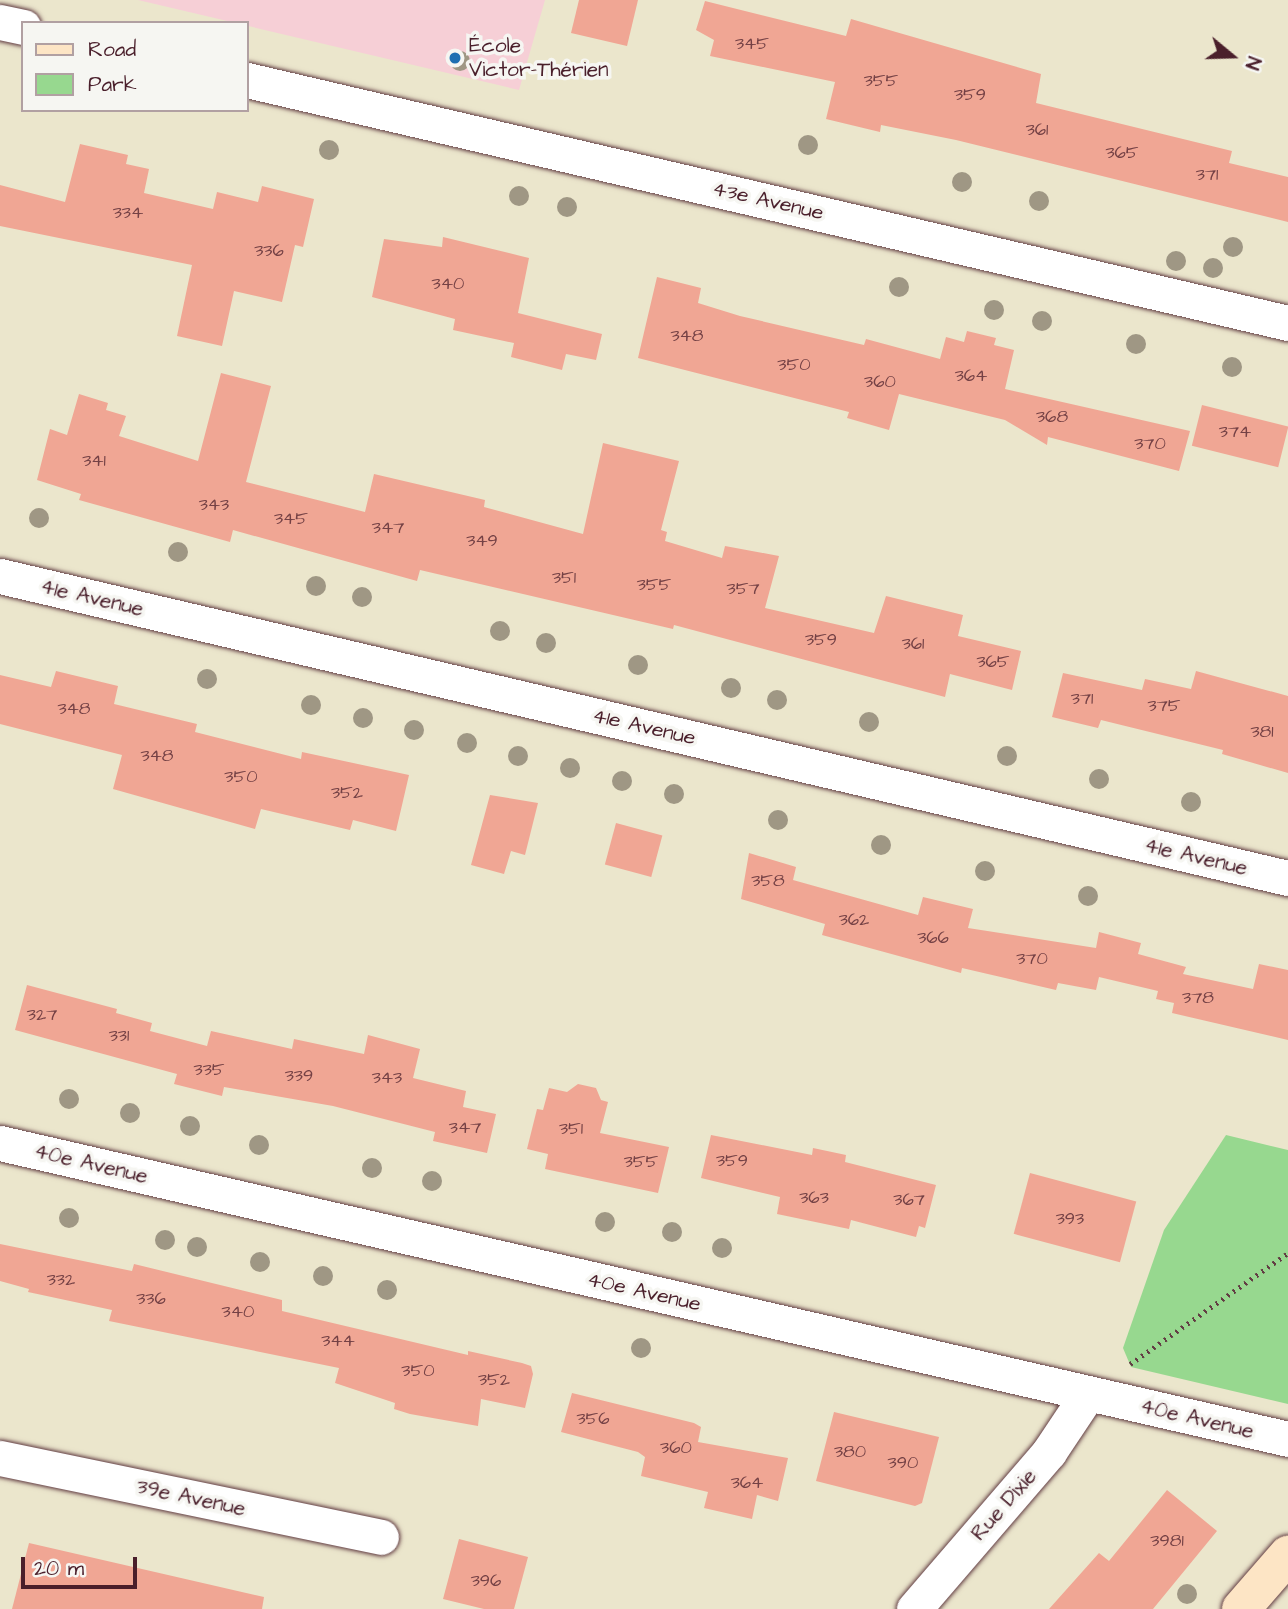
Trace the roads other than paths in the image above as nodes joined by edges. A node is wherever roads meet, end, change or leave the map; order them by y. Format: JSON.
{"nodes":[{"id":1,"x":0,"y":22,"type":"edge"},
{"id":2,"x":21,"y":27,"type":"edge"},
{"id":3,"x":248,"y":80,"type":"edge"},
{"id":4,"x":1288,"y":323,"type":"edge"},
{"id":5,"x":0,"y":576,"type":"edge"},
{"id":6,"x":1288,"y":878,"type":"edge"},
{"id":7,"x":0,"y":1143,"type":"edge"},
{"id":8,"x":1087,"y":1395,"type":"junction"},
{"id":9,"x":1288,"y":1439,"type":"edge"},
{"id":10,"x":0,"y":1458,"type":"edge"},
{"id":11,"x":381,"y":1537,"type":"dead end"},
{"id":12,"x":1288,"y":1555,"type":"edge"},
{"id":13,"x":914,"y":1609,"type":"edge"},
{"id":14,"x":1241,"y":1609,"type":"edge"}],
"edges":[{"from":1,"to":2,"type":"street"},
{"from":3,"to":4,"type":"street","name":"43e Avenue"},
{"from":5,"to":6,"type":"street","name":"41e Avenue"},
{"from":7,"to":8,"type":"street","name":"40e Avenue"},
{"from":8,"to":9,"type":"street","name":"40e Avenue"},
{"from":8,"to":13,"type":"street","name":"Rue Dixie"},
{"from":10,"to":11,"type":"street","name":"39e Avenue"},
{"from":12,"to":14,"type":"main road"}]}
